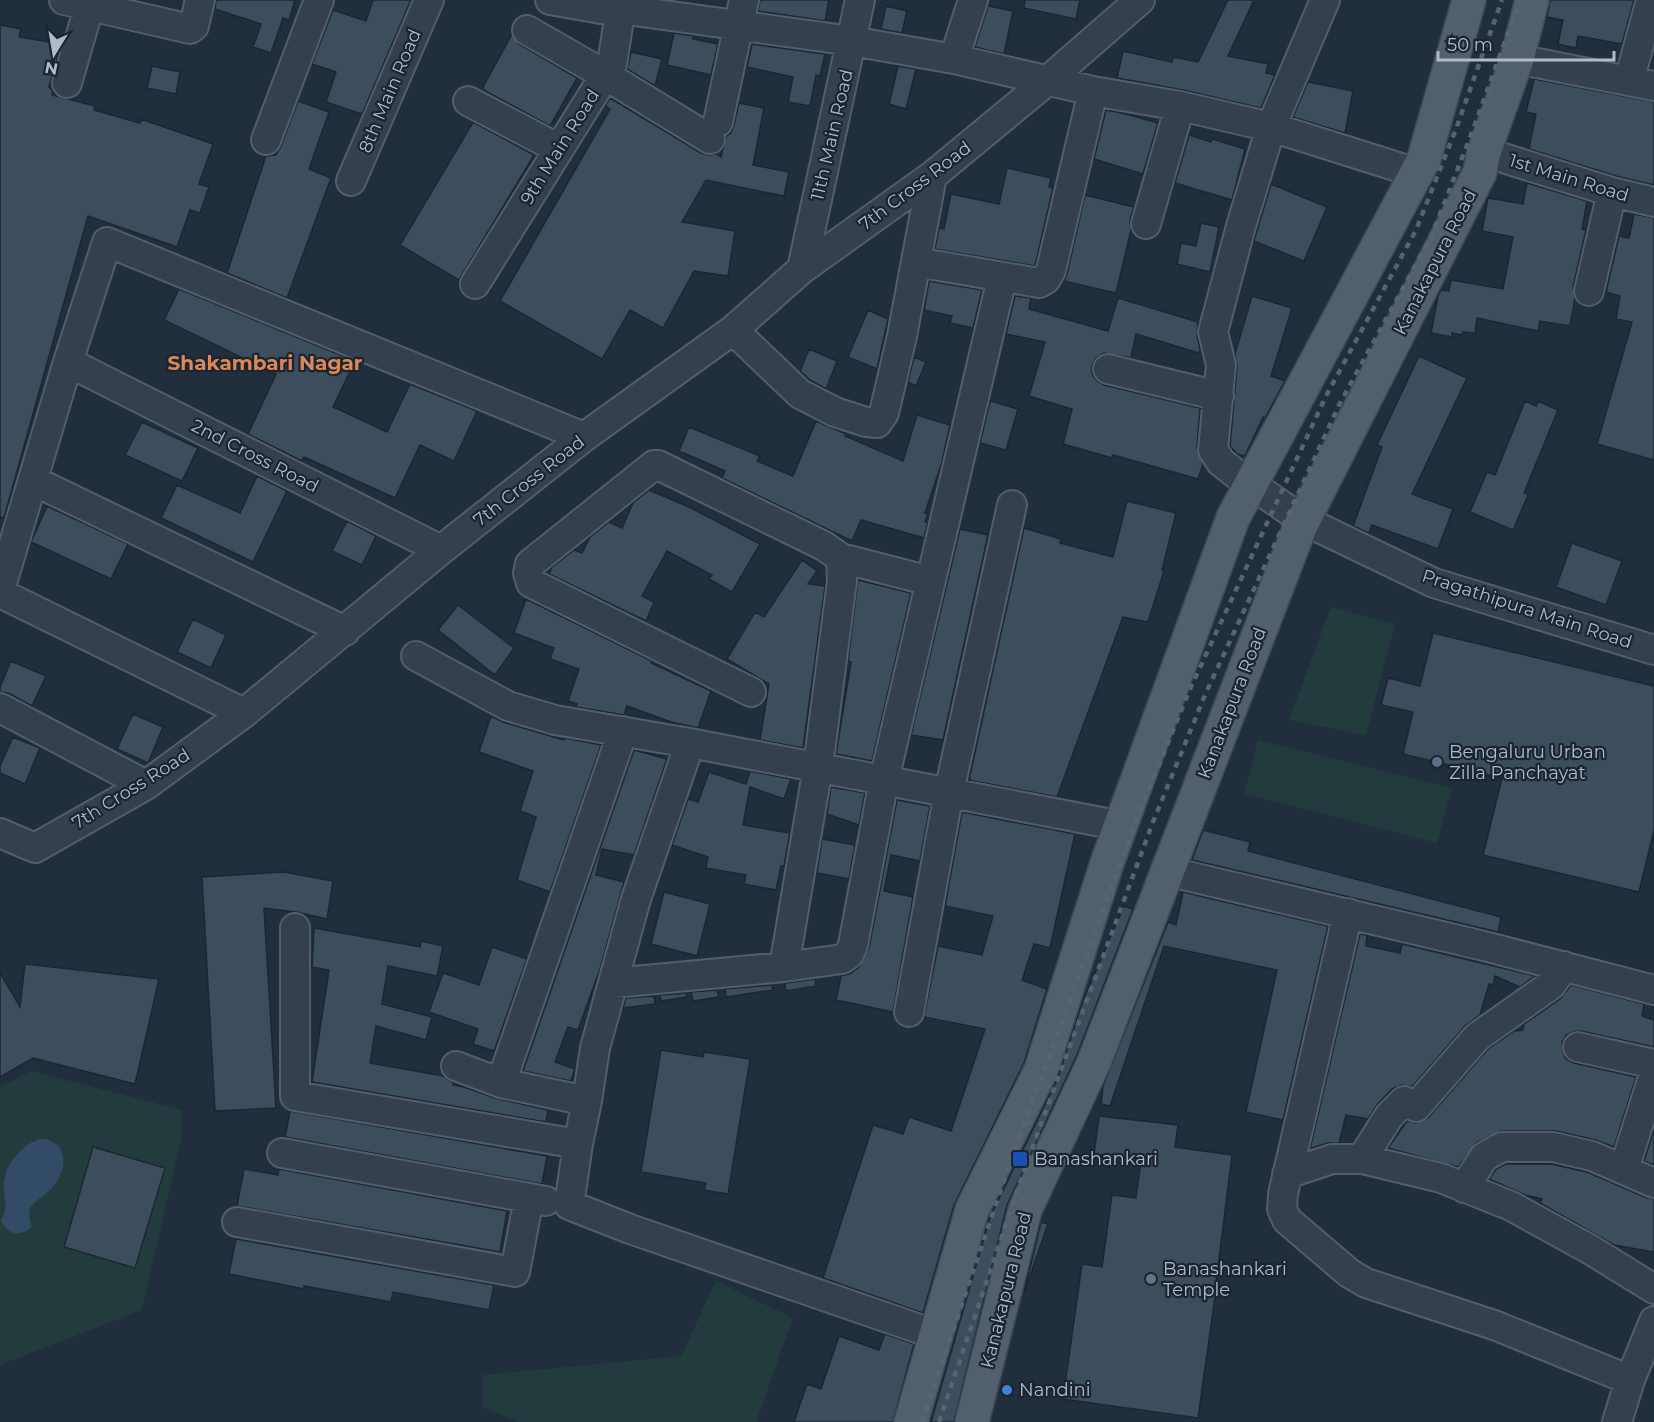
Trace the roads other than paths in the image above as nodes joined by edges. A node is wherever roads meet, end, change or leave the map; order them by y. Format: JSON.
{"nodes":[{"id":1,"x":319,"y":0,"type":"edge"},
{"id":2,"x":429,"y":0,"type":"edge"},
{"id":3,"x":549,"y":0,"type":"edge"},
{"id":4,"x":860,"y":0,"type":"edge"},
{"id":5,"x":974,"y":0,"type":"edge"},
{"id":6,"x":1105,"y":0,"type":"edge"},
{"id":7,"x":1140,"y":0,"type":"edge"},
{"id":8,"x":1325,"y":0,"type":"edge"},
{"id":9,"x":1468,"y":0,"type":"edge"},
{"id":10,"x":1532,"y":0,"type":"edge"},
{"id":11,"x":1651,"y":0,"type":"edge"},
{"id":12,"x":82,"y":2,"type":"edge"},
{"id":13,"x":621,"y":5,"type":"edge"},
{"id":14,"x":742,"y":12,"type":"edge"},
{"id":15,"x":197,"y":13,"type":"edge"},
{"id":16,"x":527,"y":30,"type":"dead end"},
{"id":17,"x":1094,"y":40,"type":"junction"},
{"id":18,"x":852,"y":41,"type":"junction"},
{"id":19,"x":954,"y":59,"type":"junction"},
{"id":20,"x":1517,"y":59,"type":"junction"},
{"id":21,"x":605,"y":75,"type":"junction"},
{"id":22,"x":1047,"y":81,"type":"junction"},
{"id":23,"x":67,"y":83,"type":"dead end"},
{"id":24,"x":1642,"y":83,"type":"edge"},
{"id":25,"x":1093,"y":92,"type":"junction"},
{"id":26,"x":468,"y":101,"type":"dead end"},
{"id":27,"x":1180,"y":106,"type":"junction"},
{"id":28,"x":1271,"y":127,"type":"junction"},
{"id":29,"x":266,"y":140,"type":"dead end"},
{"id":30,"x":559,"y":149,"type":"junction"},
{"id":31,"x":1484,"y":152,"type":"junction"},
{"id":32,"x":1417,"y":173,"type":"junction"},
{"id":33,"x":932,"y":176,"type":"junction"},
{"id":34,"x":351,"y":181,"type":"dead end"},
{"id":35,"x":1612,"y":192,"type":"junction"},
{"id":36,"x":1654,"y":202,"type":"edge"},
{"id":37,"x":1146,"y":224,"type":"dead end"},
{"id":38,"x":916,"y":262,"type":"junction"},
{"id":39,"x":802,"y":269,"type":"junction"},
{"id":40,"x":1002,"y":278,"type":"junction"},
{"id":41,"x":475,"y":284,"type":"dead end"},
{"id":42,"x":1589,"y":291,"type":"dead end"},
{"id":43,"x":733,"y":330,"type":"junction"},
{"id":44,"x":68,"y":362,"type":"junction"},
{"id":45,"x":1108,"y":369,"type":"dead end"},
{"id":46,"x":1219,"y":396,"type":"junction"},
{"id":47,"x":584,"y":437,"type":"junction"},
{"id":48,"x":34,"y":481,"type":"junction"},
{"id":49,"x":1251,"y":485,"type":"junction"},
{"id":50,"x":1012,"y":506,"type":"dead end"},
{"id":51,"x":1303,"y":520,"type":"junction"},
{"id":52,"x":441,"y":550,"type":"junction"},
{"id":53,"x":841,"y":558,"type":"junction"},
{"id":54,"x":930,"y":581,"type":"junction"},
{"id":55,"x":0,"y":591,"type":"edge"},
{"id":56,"x":345,"y":631,"type":"junction"},
{"id":57,"x":1654,"y":650,"type":"edge"},
{"id":58,"x":416,"y":656,"type":"dead end"},
{"id":59,"x":751,"y":692,"type":"dead end"},
{"id":60,"x":0,"y":708,"type":"edge"},
{"id":61,"x":244,"y":713,"type":"junction"},
{"id":62,"x":623,"y":731,"type":"junction"},
{"id":63,"x":690,"y":743,"type":"junction"},
{"id":64,"x":818,"y":767,"type":"junction"},
{"id":65,"x":884,"y":780,"type":"junction"},
{"id":66,"x":146,"y":785,"type":"junction"},
{"id":67,"x":949,"y":792,"type":"junction"},
{"id":68,"x":1122,"y":826,"type":"junction"},
{"id":69,"x":0,"y":833,"type":"edge"},
{"id":70,"x":1166,"y":871,"type":"junction"},
{"id":71,"x":1348,"y":913,"type":"junction"},
{"id":72,"x":295,"y":928,"type":"dead end"},
{"id":73,"x":1564,"y":966,"type":"junction"},
{"id":74,"x":784,"y":967,"type":"junction"},
{"id":75,"x":613,"y":982,"type":"junction"},
{"id":76,"x":1654,"y":990,"type":"edge"},
{"id":77,"x":909,"y":1012,"type":"dead end"},
{"id":78,"x":1578,"y":1047,"type":"dead end"},
{"id":79,"x":1654,"y":1064,"type":"edge"},
{"id":80,"x":456,"y":1066,"type":"dead end"},
{"id":81,"x":1654,"y":1074,"type":"edge"},
{"id":82,"x":501,"y":1083,"type":"junction"},
{"id":83,"x":587,"y":1101,"type":"junction"},
{"id":84,"x":578,"y":1144,"type":"junction"},
{"id":85,"x":282,"y":1153,"type":"dead end"},
{"id":86,"x":1362,"y":1159,"type":"junction"},
{"id":87,"x":1624,"y":1169,"type":"junction"},
{"id":88,"x":1287,"y":1174,"type":"junction"},
{"id":89,"x":1654,"y":1183,"type":"edge"},
{"id":90,"x":1464,"y":1188,"type":"junction"},
{"id":91,"x":529,"y":1197,"type":"junction"},
{"id":92,"x":569,"y":1205,"type":"junction"},
{"id":93,"x":237,"y":1222,"type":"dead end"},
{"id":94,"x":1654,"y":1289,"type":"edge"},
{"id":95,"x":1654,"y":1321,"type":"edge"},
{"id":96,"x":937,"y":1335,"type":"junction"},
{"id":97,"x":1641,"y":1367,"type":"edge"},
{"id":98,"x":977,"y":1418,"type":"edge"},
{"id":99,"x":911,"y":1422,"type":"edge"},
{"id":100,"x":1617,"y":1422,"type":"edge"}],
"edges":[{"from":1,"to":29,"type":"street"},
{"from":2,"to":34,"type":"street","name":"8th Main Road"},
{"from":3,"to":13,"type":"street"},
{"from":4,"to":18,"type":"street","name":"11th Main Road"},
{"from":5,"to":19,"type":"street"},
{"from":6,"to":17,"type":"street"},
{"from":7,"to":17,"type":"street","name":"7th Cross Road"},
{"from":8,"to":28,"type":"street"},
{"from":9,"to":32,"type":"main road"},
{"from":10,"to":20,"type":"main road","name":"Kanakapura Road"},
{"from":11,"to":24,"type":"street"},
{"from":12,"to":15,"type":"street"},
{"from":12,"to":23,"type":"street"},
{"from":13,"to":14,"type":"street"},
{"from":13,"to":21,"type":"street","name":"9th Main Road"},
{"from":14,"to":18,"type":"street"},
{"from":14,"to":21,"type":"street"},
{"from":16,"to":21,"type":"street"},
{"from":17,"to":22,"type":"street","name":"7th Cross Road"},
{"from":18,"to":19,"type":"street"},
{"from":18,"to":39,"type":"street","name":"11th Main Road"},
{"from":19,"to":22,"type":"street"},
{"from":20,"to":24,"type":"street"},
{"from":20,"to":31,"type":"main road","name":"Kanakapura Road"},
{"from":21,"to":30,"type":"street","name":"9th Main Road"},
{"from":22,"to":25,"type":"street"},
{"from":22,"to":33,"type":"street","name":"7th Cross Road"},
{"from":25,"to":27,"type":"street"},
{"from":25,"to":40,"type":"street"},
{"from":26,"to":30,"type":"street"},
{"from":27,"to":28,"type":"street"},
{"from":27,"to":37,"type":"street"},
{"from":28,"to":32,"type":"street"},
{"from":28,"to":46,"type":"street"},
{"from":30,"to":41,"type":"street","name":"9th Main Road"},
{"from":31,"to":35,"type":"street","name":"1st Main Road"},
{"from":31,"to":51,"type":"main road","name":"Kanakapura Road"},
{"from":32,"to":49,"type":"main road"},
{"from":33,"to":38,"type":"street"},
{"from":33,"to":39,"type":"street","name":"7th Cross Road"},
{"from":35,"to":36,"type":"street","name":"1st Main Road"},
{"from":35,"to":42,"type":"street"},
{"from":38,"to":40,"type":"street"},
{"from":38,"to":43,"type":"street"},
{"from":39,"to":43,"type":"street","name":"7th Cross Road"},
{"from":40,"to":54,"type":"street"},
{"from":43,"to":47,"type":"street","name":"7th Cross Road"},
{"from":44,"to":47,"type":"street"},
{"from":44,"to":48,"type":"street"},
{"from":44,"to":52,"type":"street","name":"2nd Cross Road"},
{"from":45,"to":46,"type":"street"},
{"from":46,"to":49,"type":"street","name":"Pragathipura Main Road"},
{"from":47,"to":52,"type":"street","name":"7th Cross Road"},
{"from":48,"to":55,"type":"street"},
{"from":48,"to":56,"type":"street"},
{"from":49,"to":51,"type":"street","name":"Pragathipura Main Road"},
{"from":49,"to":68,"type":"main road"},
{"from":50,"to":67,"type":"street"},
{"from":51,"to":57,"type":"street","name":"Pragathipura Main Road"},
{"from":51,"to":70,"type":"main road","name":"Kanakapura Road"},
{"from":52,"to":56,"type":"street","name":"7th Cross Road"},
{"from":53,"to":54,"type":"street"},
{"from":53,"to":59,"type":"street"},
{"from":53,"to":64,"type":"street"},
{"from":54,"to":65,"type":"street"},
{"from":55,"to":61,"type":"street"},
{"from":56,"to":61,"type":"street","name":"7th Cross Road"},
{"from":58,"to":62,"type":"street"},
{"from":60,"to":66,"type":"street"},
{"from":61,"to":66,"type":"street","name":"7th Cross Road"},
{"from":62,"to":63,"type":"street"},
{"from":62,"to":82,"type":"street"},
{"from":63,"to":64,"type":"street"},
{"from":63,"to":75,"type":"street"},
{"from":64,"to":65,"type":"street"},
{"from":64,"to":74,"type":"street"},
{"from":65,"to":67,"type":"street"},
{"from":65,"to":74,"type":"street"},
{"from":66,"to":69,"type":"street","name":"7th Cross Road"},
{"from":67,"to":68,"type":"street"},
{"from":67,"to":77,"type":"street"},
{"from":68,"to":96,"type":"main road"},
{"from":70,"to":71,"type":"street"},
{"from":70,"to":98,"type":"main road","name":"Kanakapura Road"},
{"from":71,"to":73,"type":"street"},
{"from":71,"to":88,"type":"street"},
{"from":72,"to":84,"type":"street"},
{"from":73,"to":76,"type":"street"},
{"from":73,"to":86,"type":"street"},
{"from":74,"to":75,"type":"street"},
{"from":75,"to":83,"type":"street"},
{"from":78,"to":79,"type":"street"},
{"from":80,"to":82,"type":"street"},
{"from":81,"to":87,"type":"street"},
{"from":82,"to":83,"type":"street"},
{"from":83,"to":84,"type":"street"},
{"from":84,"to":92,"type":"street"},
{"from":85,"to":91,"type":"street"},
{"from":86,"to":88,"type":"street"},
{"from":86,"to":90,"type":"street"},
{"from":87,"to":89,"type":"street"},
{"from":87,"to":90,"type":"street"},
{"from":88,"to":97,"type":"street"},
{"from":90,"to":94,"type":"street"},
{"from":91,"to":92,"type":"street"},
{"from":91,"to":93,"type":"street"},
{"from":92,"to":96,"type":"street"},
{"from":95,"to":97,"type":"street"},
{"from":96,"to":99,"type":"main road"},
{"from":97,"to":100,"type":"street"}]}
